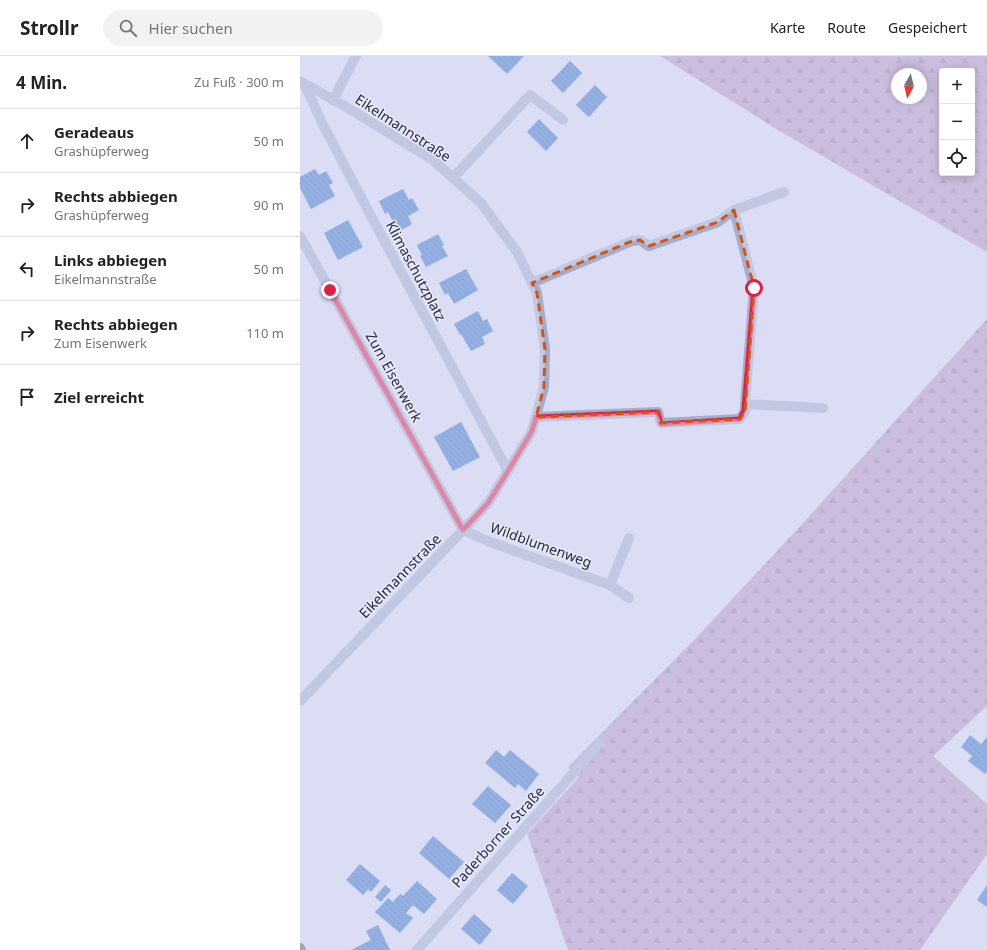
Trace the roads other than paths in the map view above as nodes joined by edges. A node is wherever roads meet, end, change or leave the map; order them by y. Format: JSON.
{"nodes":[{"id":1,"x":356,"y":56,"type":"edge"},
{"id":2,"x":302,"y":82,"type":"edge"},
{"id":3,"x":333,"y":100,"type":"junction"},
{"id":4,"x":563,"y":120,"type":"dead end"},
{"id":5,"x":453,"y":178,"type":"junction"},
{"id":6,"x":784,"y":192,"type":"dead end"},
{"id":7,"x":734,"y":210,"type":"junction"},
{"id":8,"x":300,"y":236,"type":"edge"},
{"id":9,"x":532,"y":284,"type":"junction"},
{"id":10,"x":745,"y":404,"type":"junction"},
{"id":11,"x":823,"y":408,"type":"dead end"},
{"id":12,"x":536,"y":417,"type":"junction"},
{"id":13,"x":508,"y":471,"type":"junction"},
{"id":14,"x":463,"y":530,"type":"junction"},
{"id":15,"x":629,"y":538,"type":"dead end"},
{"id":16,"x":610,"y":585,"type":"junction"},
{"id":17,"x":629,"y":598,"type":"dead end"},
{"id":18,"x":300,"y":701,"type":"edge"},
{"id":19,"x":600,"y":743,"type":"dead end"},
{"id":20,"x":417,"y":950,"type":"edge"}],
"edges":[{"from":1,"to":3,"type":"street"},
{"from":2,"to":3,"type":"street","name":"Eikelmannstraße"},
{"from":2,"to":13,"type":"street","name":"Klimaschutzplatz"},
{"from":3,"to":5,"type":"street","name":"Eikelmannstraße"},
{"from":4,"to":5,"type":"street"},
{"from":5,"to":9,"type":"street","name":"Eikelmannstraße"},
{"from":6,"to":7,"type":"street"},
{"from":7,"to":9,"type":"street"},
{"from":7,"to":10,"type":"street"},
{"from":8,"to":14,"type":"street","name":"Zum Eisenwerk"},
{"from":9,"to":12,"type":"street","name":"Eikelmannstraße"},
{"from":10,"to":11,"type":"street"},
{"from":10,"to":12,"type":"street"},
{"from":12,"to":13,"type":"street","name":"Eikelmannstraße"},
{"from":13,"to":14,"type":"street","name":"Eikelmannstraße"},
{"from":14,"to":16,"type":"street","name":"Wildblumenweg"},
{"from":14,"to":18,"type":"street","name":"Eikelmannstraße"},
{"from":15,"to":16,"type":"street"},
{"from":16,"to":17,"type":"street","name":"Wildblumenweg"},
{"from":19,"to":20,"type":"street","name":"Paderborner Straße"}]}
